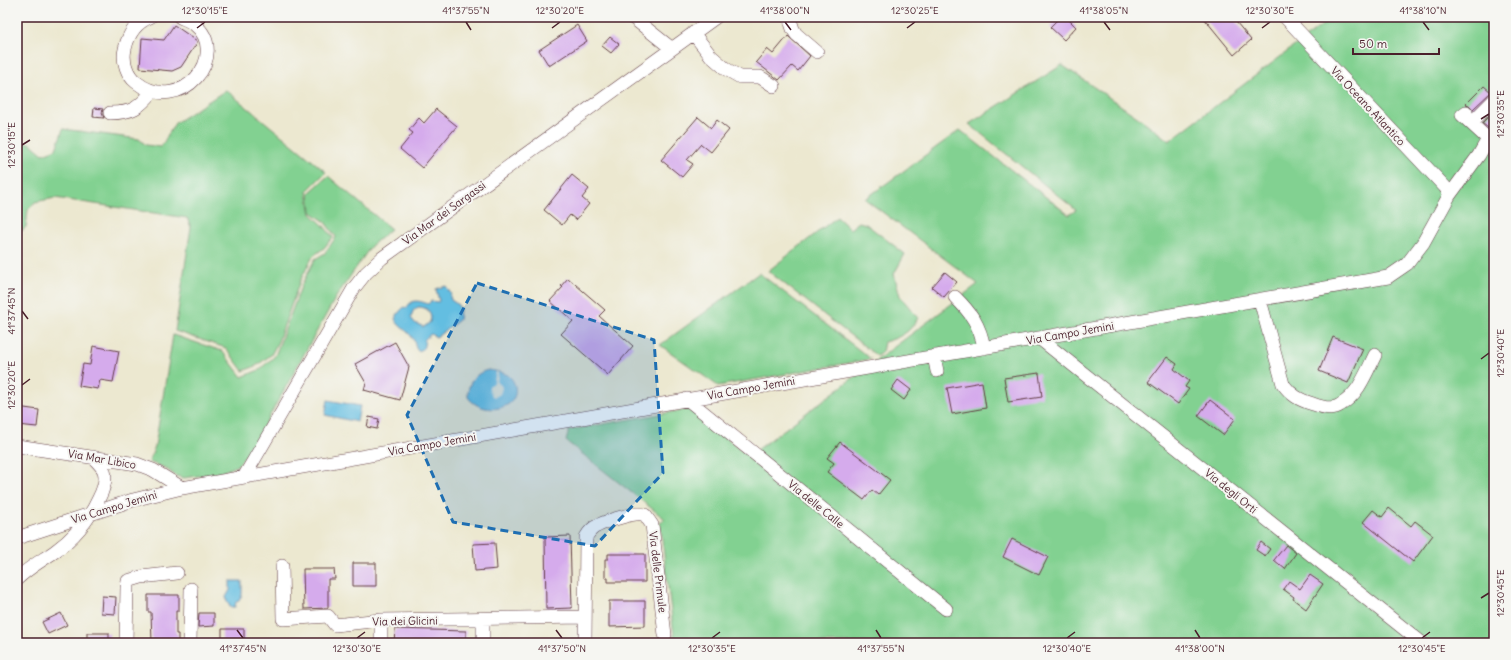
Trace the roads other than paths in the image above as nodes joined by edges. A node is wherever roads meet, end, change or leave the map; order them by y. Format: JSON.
{"nodes":[{"id":1,"x":148,"y":17,"type":"edge"},
{"id":2,"x":180,"y":17,"type":"edge"},
{"id":3,"x":632,"y":17,"type":"edge"},
{"id":4,"x":789,"y":17,"type":"edge"},
{"id":5,"x":1285,"y":17,"type":"edge"},
{"id":6,"x":711,"y":18,"type":"edge"},
{"id":7,"x":693,"y":33,"type":"junction"},
{"id":8,"x":671,"y":48,"type":"junction"},
{"id":9,"x":817,"y":52,"type":"dead end"},
{"id":10,"x":774,"y":86,"type":"dead end"},
{"id":11,"x":152,"y":91,"type":"junction"},
{"id":12,"x":1494,"y":100,"type":"edge"},
{"id":13,"x":110,"y":113,"type":"dead end"},
{"id":14,"x":1449,"y":196,"type":"junction"},
{"id":15,"x":955,"y":297,"type":"dead end"},
{"id":16,"x":1260,"y":300,"type":"junction"},
{"id":17,"x":1039,"y":338,"type":"junction"},
{"id":18,"x":984,"y":348,"type":"junction"},
{"id":19,"x":1375,"y":355,"type":"dead end"},
{"id":20,"x":934,"y":356,"type":"junction"},
{"id":21,"x":937,"y":371,"type":"dead end"},
{"id":22,"x":687,"y":399,"type":"junction"},
{"id":23,"x":17,"y":446,"type":"edge"},
{"id":24,"x":93,"y":457,"type":"junction"},
{"id":25,"x":244,"y":477,"type":"junction"},
{"id":26,"x":182,"y":488,"type":"junction"},
{"id":27,"x":92,"y":513,"type":"junction"},
{"id":28,"x":17,"y":538,"type":"edge"},
{"id":29,"x":282,"y":566,"type":"dead end"},
{"id":30,"x":177,"y":573,"type":"dead end"},
{"id":31,"x":17,"y":579,"type":"edge"},
{"id":32,"x":191,"y":589,"type":"dead end"},
{"id":33,"x":946,"y":609,"type":"dead end"},
{"id":34,"x":584,"y":617,"type":"junction"},
{"id":35,"x":483,"y":619,"type":"junction"},
{"id":36,"x":381,"y":620,"type":"junction"},
{"id":37,"x":666,"y":635,"type":"dead end"},
{"id":38,"x":126,"y":643,"type":"edge"},
{"id":39,"x":190,"y":643,"type":"edge"},
{"id":40,"x":381,"y":643,"type":"edge"},
{"id":41,"x":483,"y":643,"type":"edge"},
{"id":42,"x":585,"y":643,"type":"edge"},
{"id":43,"x":1422,"y":643,"type":"edge"}],
"edges":[{"from":1,"to":11,"type":"street"},
{"from":2,"to":11,"type":"street"},
{"from":3,"to":8,"type":"street"},
{"from":4,"to":9,"type":"street"},
{"from":5,"to":14,"type":"street","name":"Via Oceano Atlantico"},
{"from":6,"to":7,"type":"street","name":"Via Mar dei Sargassi"},
{"from":7,"to":8,"type":"street","name":"Via Mar dei Sargassi"},
{"from":7,"to":10,"type":"street"},
{"from":8,"to":25,"type":"street","name":"Via Mar dei Sargassi"},
{"from":11,"to":13,"type":"street"},
{"from":12,"to":14,"type":"street","name":"Via Campo Jemini"},
{"from":14,"to":16,"type":"street","name":"Via Campo Jemini"},
{"from":15,"to":18,"type":"street"},
{"from":16,"to":17,"type":"street","name":"Via Campo Jemini"},
{"from":16,"to":19,"type":"street"},
{"from":17,"to":18,"type":"street","name":"Via Campo Jemini"},
{"from":17,"to":43,"type":"street","name":"Via degli Orti"},
{"from":18,"to":20,"type":"street","name":"Via Campo Jemini"},
{"from":20,"to":21,"type":"street"},
{"from":20,"to":22,"type":"street","name":"Via Campo Jemini"},
{"from":22,"to":25,"type":"street","name":"Via Campo Jemini"},
{"from":22,"to":33,"type":"street","name":"Via delle Calle"},
{"from":23,"to":24,"type":"street","name":"Via Mar Libico"},
{"from":24,"to":26,"type":"street","name":"Via Mar Libico"},
{"from":24,"to":27,"type":"street"},
{"from":25,"to":26,"type":"street","name":"Via Campo Jemini"},
{"from":26,"to":27,"type":"street","name":"Via Campo Jemini"},
{"from":27,"to":28,"type":"street","name":"Via Campo Jemini"},
{"from":27,"to":31,"type":"street"},
{"from":29,"to":36,"type":"street","name":"Via dei Glicini"},
{"from":30,"to":38,"type":"street"},
{"from":32,"to":39,"type":"street"},
{"from":34,"to":35,"type":"street","name":"Via dei Glicini"},
{"from":34,"to":37,"type":"street","name":"Via delle Primule"},
{"from":34,"to":42,"type":"street","name":"Via delle Primule"},
{"from":35,"to":36,"type":"street","name":"Via dei Glicini"},
{"from":35,"to":41,"type":"street"},
{"from":36,"to":40,"type":"street"}]}
